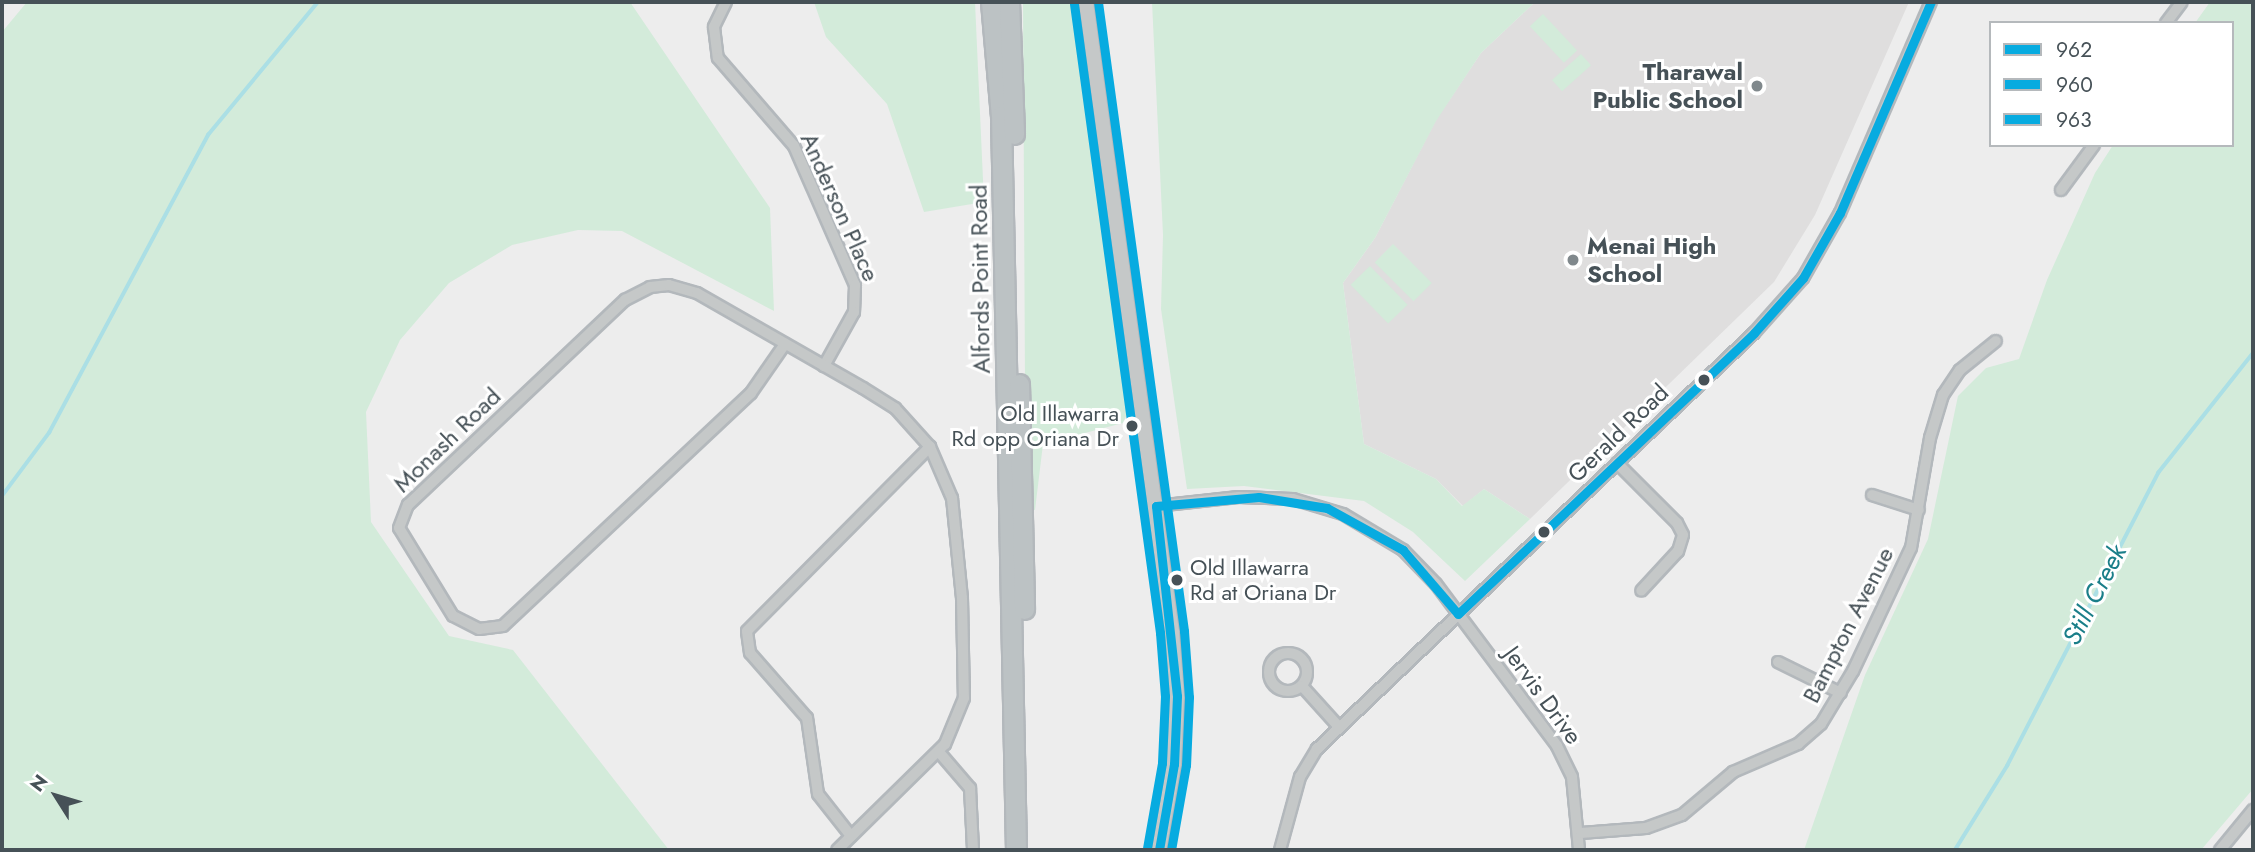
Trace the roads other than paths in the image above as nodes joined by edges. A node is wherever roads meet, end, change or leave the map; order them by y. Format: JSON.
{"nodes":[{"id":1,"x":726,"y":2,"type":"edge"},
{"id":2,"x":991,"y":2,"type":"edge"},
{"id":3,"x":1009,"y":2,"type":"edge"},
{"id":4,"x":1086,"y":2,"type":"edge"},
{"id":5,"x":1931,"y":2,"type":"edge"},
{"id":6,"x":2182,"y":2,"type":"edge"},
{"id":7,"x":2168,"y":21,"type":"edge"},
{"id":8,"x":2093,"y":147,"type":"edge"},
{"id":9,"x":2061,"y":190,"type":"dead end"},
{"id":10,"x":1996,"y":341,"type":"dead end"},
{"id":11,"x":785,"y":344,"type":"junction"},
{"id":12,"x":824,"y":366,"type":"junction"},
{"id":13,"x":930,"y":447,"type":"junction"},
{"id":14,"x":1617,"y":463,"type":"junction"},
{"id":15,"x":1872,"y":495,"type":"dead end"},
{"id":16,"x":1156,"y":506,"type":"junction"},
{"id":17,"x":1919,"y":510,"type":"junction"},
{"id":18,"x":1641,"y":591,"type":"dead end"},
{"id":19,"x":1458,"y":614,"type":"junction"},
{"id":20,"x":1778,"y":662,"type":"dead end"},
{"id":21,"x":1301,"y":686,"type":"dead end"},
{"id":22,"x":1841,"y":693,"type":"junction"},
{"id":23,"x":1339,"y":727,"type":"junction"},
{"id":24,"x":939,"y":752,"type":"junction"},
{"id":25,"x":2253,"y":810,"type":"edge"},
{"id":26,"x":1581,"y":834,"type":"junction"},
{"id":27,"x":851,"y":836,"type":"junction"},
{"id":28,"x":836,"y":850,"type":"edge"},
{"id":29,"x":973,"y":850,"type":"edge"},
{"id":30,"x":1016,"y":850,"type":"edge"},
{"id":31,"x":1028,"y":850,"type":"edge"},
{"id":32,"x":1159,"y":850,"type":"edge"},
{"id":33,"x":1280,"y":850,"type":"edge"},
{"id":34,"x":1579,"y":850,"type":"edge"},
{"id":35,"x":2220,"y":850,"type":"edge"}],
"edges":[{"from":1,"to":12,"type":"street","name":"Anderson Place"},
{"from":2,"to":30,"type":"highway","name":"Alfords Point Road"},
{"from":3,"to":31,"type":"highway","name":"Alfords Point Road"},
{"from":4,"to":16,"type":"street"},
{"from":5,"to":14,"type":"street","name":"Gerald Road"},
{"from":6,"to":7,"type":"street"},
{"from":8,"to":9,"type":"street"},
{"from":10,"to":17,"type":"street","name":"Bampton Avenue"},
{"from":11,"to":11,"type":"street","name":"Monash Road"},
{"from":11,"to":12,"type":"street","name":"Monash Road"},
{"from":12,"to":13,"type":"street","name":"Monash Road"},
{"from":13,"to":24,"type":"street","name":"Monash Road"},
{"from":13,"to":27,"type":"street"},
{"from":14,"to":18,"type":"street"},
{"from":14,"to":19,"type":"street","name":"Gerald Road"},
{"from":15,"to":17,"type":"street"},
{"from":16,"to":19,"type":"street","name":"Jervis Drive"},
{"from":16,"to":32,"type":"street"},
{"from":17,"to":22,"type":"street","name":"Bampton Avenue"},
{"from":19,"to":23,"type":"street","name":"Gerald Road"},
{"from":19,"to":26,"type":"street","name":"Jervis Drive"},
{"from":20,"to":22,"type":"street"},
{"from":21,"to":23,"type":"street"},
{"from":22,"to":26,"type":"street","name":"Bampton Avenue"},
{"from":23,"to":33,"type":"street","name":"Gerald Road"},
{"from":24,"to":27,"type":"street","name":"Monash Road"},
{"from":24,"to":29,"type":"street"},
{"from":25,"to":35,"type":"street"},
{"from":26,"to":34,"type":"street","name":"Jervis Drive"},
{"from":27,"to":28,"type":"street","name":"Monash Road"}]}
